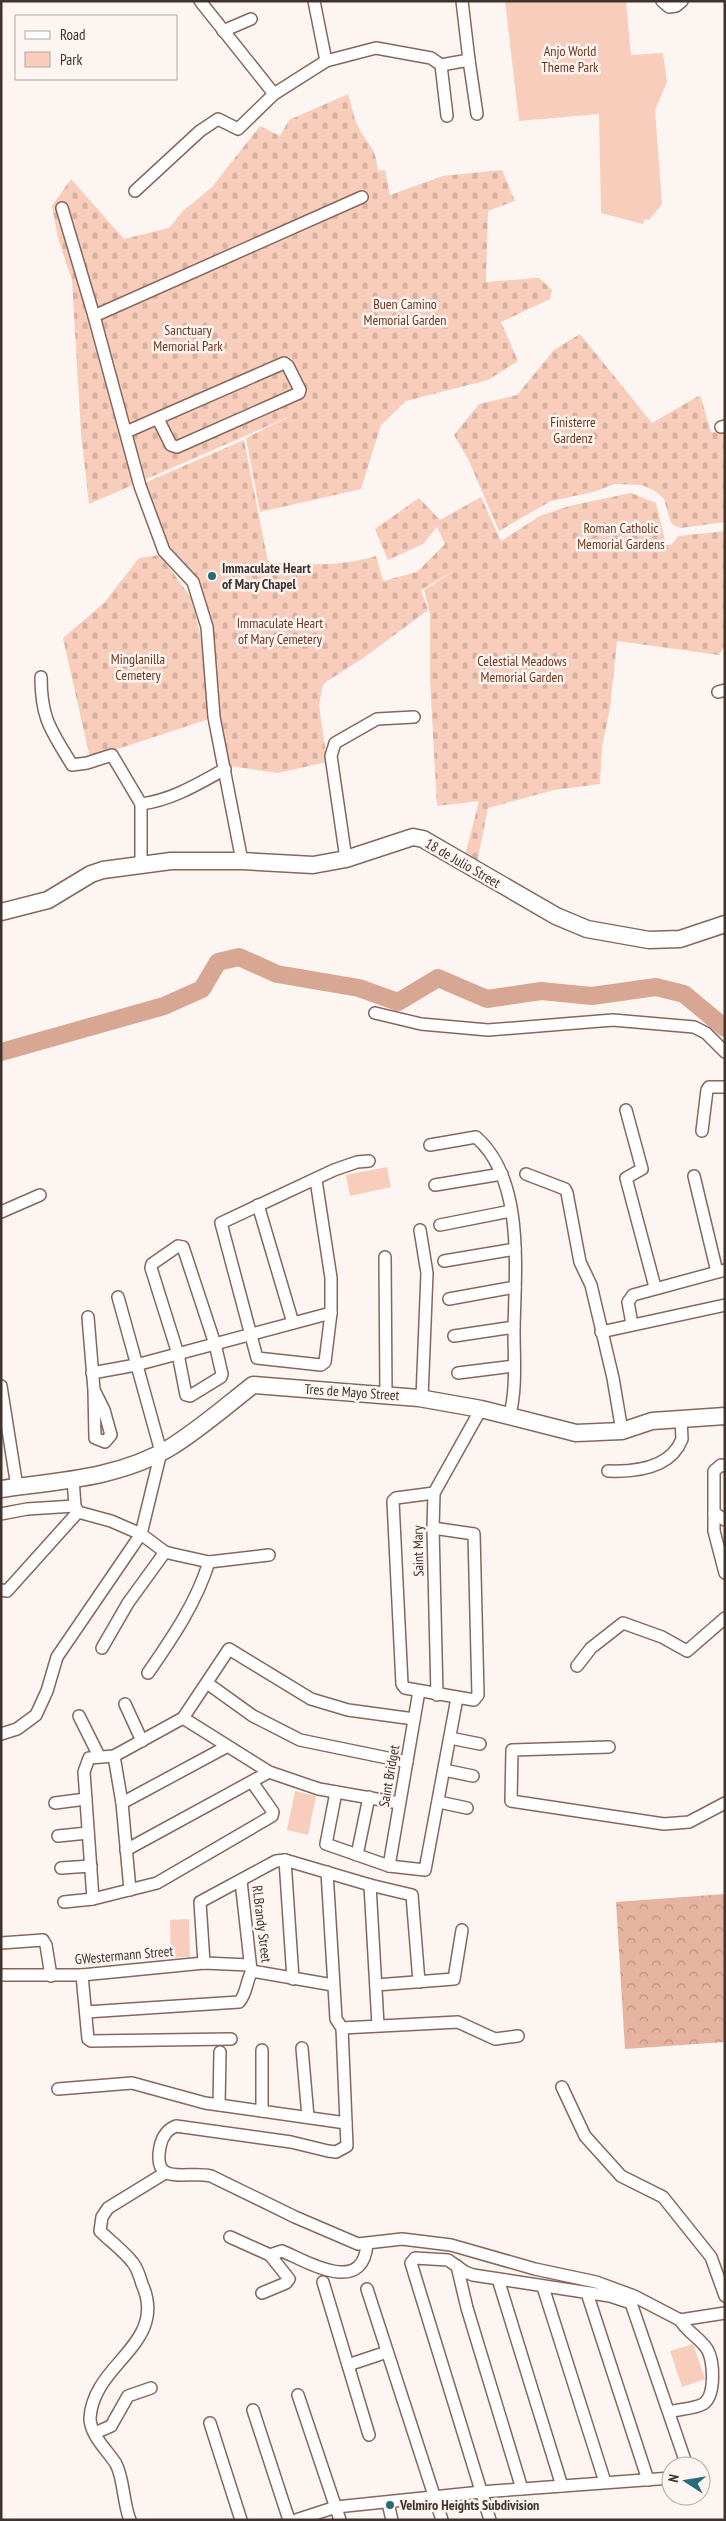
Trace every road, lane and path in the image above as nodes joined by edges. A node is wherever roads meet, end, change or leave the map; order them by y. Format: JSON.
{"nodes":[{"id":1,"x":200,"y":1,"type":"edge"},
{"id":2,"x":314,"y":1,"type":"edge"},
{"id":3,"x":462,"y":1,"type":"edge"},
{"id":4,"x":662,"y":1,"type":"edge"},
{"id":5,"x":682,"y":1,"type":"edge"},
{"id":6,"x":251,"y":19,"type":"dead end"},
{"id":7,"x":223,"y":31,"type":"junction"},
{"id":8,"x":469,"y":60,"type":"junction"},
{"id":9,"x":326,"y":61,"type":"junction"},
{"id":10,"x":441,"y":65,"type":"junction"},
{"id":11,"x":274,"y":94,"type":"junction"},
{"id":12,"x":477,"y":114,"type":"dead end"},
{"id":13,"x":447,"y":116,"type":"dead end"},
{"id":14,"x":135,"y":191,"type":"dead end"},
{"id":15,"x":362,"y":197,"type":"dead end"},
{"id":16,"x":62,"y":208,"type":"dead end"},
{"id":17,"x":94,"y":316,"type":"junction"},
{"id":18,"x":158,"y":419,"type":"junction"},
{"id":19,"x":126,"y":432,"type":"junction"},
{"id":20,"x":41,"y":677,"type":"dead end"},
{"id":21,"x":414,"y":717,"type":"dead end"},
{"id":22,"x":225,"y":769,"type":"junction"},
{"id":23,"x":141,"y":804,"type":"junction"},
{"id":24,"x":346,"y":859,"type":"junction"},
{"id":25,"x":242,"y":861,"type":"junction"},
{"id":26,"x":140,"y":864,"type":"junction"},
{"id":27,"x":1,"y":912,"type":"edge"},
{"id":28,"x":725,"y":924,"type":"edge"},
{"id":29,"x":375,"y":1013,"type":"dead end"},
{"id":30,"x":725,"y":1052,"type":"edge"},
{"id":31,"x":725,"y":1087,"type":"edge"},
{"id":32,"x":626,"y":1110,"type":"dead end"},
{"id":33,"x":702,"y":1131,"type":"dead end"},
{"id":34,"x":430,"y":1145,"type":"dead end"},
{"id":35,"x":370,"y":1162,"type":"dead end"},
{"id":36,"x":502,"y":1174,"type":"junction"},
{"id":37,"x":526,"y":1174,"type":"dead end"},
{"id":38,"x":694,"y":1176,"type":"dead end"},
{"id":39,"x":316,"y":1180,"type":"junction"},
{"id":40,"x":435,"y":1185,"type":"dead end"},
{"id":41,"x":40,"y":1195,"type":"dead end"},
{"id":42,"x":258,"y":1205,"type":"junction"},
{"id":43,"x":511,"y":1211,"type":"junction"},
{"id":44,"x":1,"y":1212,"type":"edge"},
{"id":45,"x":440,"y":1224,"type":"dead end"},
{"id":46,"x":420,"y":1230,"type":"dead end"},
{"id":47,"x":515,"y":1248,"type":"junction"},
{"id":48,"x":385,"y":1258,"type":"dead end"},
{"id":49,"x":444,"y":1261,"type":"dead end"},
{"id":50,"x":721,"y":1271,"type":"edge"},
{"id":51,"x":515,"y":1287,"type":"junction"},
{"id":52,"x":655,"y":1287,"type":"junction"},
{"id":53,"x":118,"y":1297,"type":"dead end"},
{"id":54,"x":449,"y":1299,"type":"dead end"},
{"id":55,"x":725,"y":1305,"type":"edge"},
{"id":56,"x":331,"y":1313,"type":"junction"},
{"id":57,"x":88,"y":1317,"type":"dead end"},
{"id":58,"x":293,"y":1323,"type":"junction"},
{"id":59,"x":632,"y":1324,"type":"junction"},
{"id":60,"x":514,"y":1327,"type":"junction"},
{"id":61,"x":602,"y":1332,"type":"junction"},
{"id":62,"x":252,"y":1334,"type":"junction"},
{"id":63,"x":454,"y":1336,"type":"dead end"},
{"id":64,"x":215,"y":1344,"type":"junction"},
{"id":65,"x":178,"y":1354,"type":"junction"},
{"id":66,"x":136,"y":1365,"type":"junction"},
{"id":67,"x":514,"y":1366,"type":"junction"},
{"id":68,"x":92,"y":1373,"type":"junction"},
{"id":69,"x":458,"y":1373,"type":"dead end"},
{"id":70,"x":1,"y":1386,"type":"edge"},
{"id":71,"x":94,"y":1390,"type":"dead end"},
{"id":72,"x":386,"y":1395,"type":"junction"},
{"id":73,"x":422,"y":1398,"type":"junction"},
{"id":74,"x":479,"y":1414,"type":"junction"},
{"id":75,"x":725,"y":1416,"type":"edge"},
{"id":76,"x":509,"y":1418,"type":"junction"},
{"id":77,"x":681,"y":1420,"type":"junction"},
{"id":78,"x":622,"y":1431,"type":"junction"},
{"id":79,"x":161,"y":1452,"type":"junction"},
{"id":80,"x":725,"y":1466,"type":"edge"},
{"id":81,"x":608,"y":1470,"type":"dead end"},
{"id":82,"x":74,"y":1479,"type":"junction"},
{"id":83,"x":9,"y":1488,"type":"edge"},
{"id":84,"x":434,"y":1494,"type":"junction"},
{"id":85,"x":77,"y":1509,"type":"junction"},
{"id":86,"x":714,"y":1513,"type":"junction"},
{"id":87,"x":1,"y":1514,"type":"edge"},
{"id":88,"x":725,"y":1520,"type":"edge"},
{"id":89,"x":432,"y":1528,"type":"junction"},
{"id":90,"x":140,"y":1534,"type":"junction"},
{"id":91,"x":165,"y":1552,"type":"junction"},
{"id":92,"x":269,"y":1555,"type":"dead end"},
{"id":93,"x":209,"y":1562,"type":"junction"},
{"id":94,"x":725,"y":1573,"type":"edge"},
{"id":95,"x":1,"y":1590,"type":"edge"},
{"id":96,"x":725,"y":1618,"type":"edge"},
{"id":97,"x":102,"y":1648,"type":"dead end"},
{"id":98,"x":577,"y":1666,"type":"dead end"},
{"id":99,"x":148,"y":1673,"type":"dead end"},
{"id":100,"x":207,"y":1683,"type":"junction"},
{"id":101,"x":419,"y":1692,"type":"junction"},
{"id":102,"x":437,"y":1695,"type":"junction"},
{"id":103,"x":457,"y":1698,"type":"junction"},
{"id":104,"x":125,"y":1704,"type":"dead end"},
{"id":105,"x":78,"y":1716,"type":"dead end"},
{"id":106,"x":183,"y":1718,"type":"junction"},
{"id":107,"x":414,"y":1719,"type":"junction"},
{"id":108,"x":1,"y":1734,"type":"edge"},
{"id":109,"x":450,"y":1738,"type":"junction"},
{"id":110,"x":142,"y":1741,"type":"junction"},
{"id":111,"x":480,"y":1744,"type":"dead end"},
{"id":112,"x":226,"y":1747,"type":"junction"},
{"id":113,"x":609,"y":1747,"type":"dead end"},
{"id":114,"x":99,"y":1756,"type":"junction"},
{"id":115,"x":114,"y":1756,"type":"junction"},
{"id":116,"x":407,"y":1762,"type":"junction"},
{"id":117,"x":444,"y":1770,"type":"junction"},
{"id":118,"x":269,"y":1772,"type":"junction"},
{"id":119,"x":473,"y":1776,"type":"dead end"},
{"id":120,"x":252,"y":1782,"type":"junction"},
{"id":121,"x":336,"y":1792,"type":"junction"},
{"id":122,"x":369,"y":1797,"type":"junction"},
{"id":123,"x":86,"y":1799,"type":"junction"},
{"id":124,"x":439,"y":1802,"type":"junction"},
{"id":125,"x":55,"y":1803,"type":"dead end"},
{"id":126,"x":122,"y":1803,"type":"junction"},
{"id":127,"x":399,"y":1803,"type":"junction"},
{"id":128,"x":725,"y":1803,"type":"edge"},
{"id":129,"x":467,"y":1808,"type":"dead end"},
{"id":130,"x":88,"y":1833,"type":"junction"},
{"id":131,"x":58,"y":1836,"type":"dead end"},
{"id":132,"x":126,"y":1850,"type":"junction"},
{"id":133,"x":357,"y":1855,"type":"junction"},
{"id":134,"x":285,"y":1860,"type":"junction"},
{"id":135,"x":91,"y":1866,"type":"junction"},
{"id":136,"x":389,"y":1866,"type":"junction"},
{"id":137,"x":61,"y":1868,"type":"dead end"},
{"id":138,"x":327,"y":1872,"type":"junction"},
{"id":139,"x":241,"y":1881,"type":"junction"},
{"id":140,"x":370,"y":1886,"type":"junction"},
{"id":141,"x":130,"y":1890,"type":"junction"},
{"id":142,"x":93,"y":1899,"type":"junction"},
{"id":143,"x":64,"y":1902,"type":"dead end"},
{"id":144,"x":462,"y":1930,"type":"dead end"},
{"id":145,"x":1,"y":1943,"type":"edge"},
{"id":146,"x":204,"y":1963,"type":"junction"},
{"id":147,"x":251,"y":1968,"type":"junction"},
{"id":148,"x":1,"y":1975,"type":"edge"},
{"id":149,"x":82,"y":1975,"type":"junction"},
{"id":150,"x":51,"y":1976,"type":"junction"},
{"id":151,"x":293,"y":1979,"type":"junction"},
{"id":152,"x":419,"y":1982,"type":"junction"},
{"id":153,"x":333,"y":1985,"type":"junction"},
{"id":154,"x":376,"y":1985,"type":"junction"},
{"id":155,"x":86,"y":2012,"type":"junction"},
{"id":156,"x":378,"y":2025,"type":"junction"},
{"id":157,"x":342,"y":2028,"type":"junction"},
{"id":158,"x":518,"y":2036,"type":"dead end"},
{"id":159,"x":231,"y":2039,"type":"dead end"},
{"id":160,"x":302,"y":2048,"type":"dead end"},
{"id":161,"x":262,"y":2050,"type":"dead end"},
{"id":162,"x":220,"y":2052,"type":"dead end"},
{"id":163,"x":562,"y":2087,"type":"dead end"},
{"id":164,"x":58,"y":2089,"type":"dead end"},
{"id":165,"x":219,"y":2105,"type":"junction"},
{"id":166,"x":262,"y":2111,"type":"junction"},
{"id":167,"x":308,"y":2117,"type":"junction"},
{"id":168,"x":346,"y":2123,"type":"junction"},
{"id":169,"x":165,"y":2173,"type":"junction"},
{"id":170,"x":230,"y":2237,"type":"dead end"},
{"id":171,"x":367,"y":2244,"type":"junction"},
{"id":172,"x":270,"y":2255,"type":"junction"},
{"id":173,"x":457,"y":2266,"type":"junction"},
{"id":174,"x":498,"y":2279,"type":"junction"},
{"id":175,"x":323,"y":2282,"type":"dead end"},
{"id":176,"x":544,"y":2287,"type":"junction"},
{"id":177,"x":367,"y":2289,"type":"dead end"},
{"id":178,"x":262,"y":2293,"type":"dead end"},
{"id":179,"x":587,"y":2293,"type":"junction"},
{"id":180,"x":725,"y":2296,"type":"edge"},
{"id":181,"x":725,"y":2313,"type":"edge"},
{"id":182,"x":680,"y":2320,"type":"junction"},
{"id":183,"x":387,"y":2352,"type":"junction"},
{"id":184,"x":348,"y":2365,"type":"junction"},
{"id":185,"x":151,"y":2388,"type":"dead end"},
{"id":186,"x":298,"y":2395,"type":"dead end"},
{"id":187,"x":253,"y":2410,"type":"dead end"},
{"id":188,"x":669,"y":2412,"type":"junction"},
{"id":189,"x":210,"y":2423,"type":"dead end"},
{"id":190,"x":94,"y":2432,"type":"junction"},
{"id":191,"x":369,"y":2435,"type":"dead end"},
{"id":192,"x":684,"y":2456,"type":"edge"},
{"id":193,"x":661,"y":2479,"type":"edge"},
{"id":194,"x":648,"y":2480,"type":"junction"},
{"id":195,"x":605,"y":2482,"type":"junction"},
{"id":196,"x":562,"y":2486,"type":"junction"},
{"id":197,"x":522,"y":2489,"type":"junction"},
{"id":198,"x":481,"y":2492,"type":"junction"},
{"id":199,"x":435,"y":2497,"type":"junction"},
{"id":200,"x":388,"y":2503,"type":"junction"},
{"id":201,"x":336,"y":2507,"type":"junction"},
{"id":202,"x":130,"y":2520,"type":"edge"},
{"id":203,"x":241,"y":2520,"type":"edge"},
{"id":204,"x":289,"y":2520,"type":"edge"},
{"id":205,"x":296,"y":2520,"type":"edge"},
{"id":206,"x":340,"y":2520,"type":"edge"},
{"id":207,"x":392,"y":2520,"type":"edge"},
{"id":208,"x":442,"y":2520,"type":"edge"},
{"id":209,"x":490,"y":2520,"type":"edge"}],
"edges":[{"from":1,"to":7,"type":"street"},
{"from":2,"to":9,"type":"street"},
{"from":3,"to":8,"type":"street"},
{"from":4,"to":5,"type":"street"},
{"from":6,"to":7,"type":"street"},
{"from":7,"to":11,"type":"street"},
{"from":8,"to":10,"type":"street"},
{"from":8,"to":12,"type":"street"},
{"from":9,"to":10,"type":"street"},
{"from":9,"to":11,"type":"street"},
{"from":10,"to":13,"type":"street"},
{"from":11,"to":14,"type":"street"},
{"from":15,"to":17,"type":"street"},
{"from":16,"to":17,"type":"street"},
{"from":17,"to":19,"type":"street"},
{"from":18,"to":18,"type":"street"},
{"from":18,"to":19,"type":"street"},
{"from":19,"to":22,"type":"street"},
{"from":20,"to":23,"type":"street"},
{"from":21,"to":24,"type":"street"},
{"from":22,"to":23,"type":"street"},
{"from":22,"to":25,"type":"street"},
{"from":23,"to":26,"type":"street"},
{"from":24,"to":25,"type":"street","name":"18 de Julio Street"},
{"from":24,"to":28,"type":"street","name":"18 de Julio Street"},
{"from":25,"to":26,"type":"street","name":"18 de Julio Street"},
{"from":26,"to":27,"type":"street","name":"18 de Julio Street"},
{"from":29,"to":30,"type":"street"},
{"from":31,"to":33,"type":"street"},
{"from":32,"to":52,"type":"street"},
{"from":34,"to":36,"type":"street"},
{"from":35,"to":39,"type":"street"},
{"from":36,"to":40,"type":"street"},
{"from":36,"to":43,"type":"street"},
{"from":37,"to":61,"type":"street"},
{"from":38,"to":50,"type":"street"},
{"from":39,"to":42,"type":"street"},
{"from":39,"to":56,"type":"street"},
{"from":41,"to":44,"type":"street"},
{"from":42,"to":58,"type":"street"},
{"from":42,"to":62,"type":"street"},
{"from":43,"to":45,"type":"street"},
{"from":43,"to":47,"type":"street"},
{"from":46,"to":73,"type":"street"},
{"from":47,"to":49,"type":"street"},
{"from":47,"to":51,"type":"street"},
{"from":48,"to":72,"type":"street"},
{"from":50,"to":52,"type":"street"},
{"from":51,"to":54,"type":"street"},
{"from":51,"to":60,"type":"street"},
{"from":52,"to":59,"type":"street"},
{"from":53,"to":66,"type":"street"},
{"from":55,"to":59,"type":"street"},
{"from":56,"to":58,"type":"street"},
{"from":56,"to":62,"type":"street"},
{"from":57,"to":68,"type":"street"},
{"from":58,"to":62,"type":"street"},
{"from":59,"to":61,"type":"street"},
{"from":60,"to":63,"type":"street"},
{"from":60,"to":67,"type":"street"},
{"from":61,"to":78,"type":"street"},
{"from":62,"to":64,"type":"street"},
{"from":64,"to":65,"type":"street"},
{"from":64,"to":65,"type":"street"},
{"from":64,"to":65,"type":"street"},
{"from":65,"to":66,"type":"street"},
{"from":66,"to":68,"type":"street"},
{"from":66,"to":79,"type":"street"},
{"from":67,"to":69,"type":"street"},
{"from":67,"to":76,"type":"street"},
{"from":68,"to":71,"type":"street"},
{"from":70,"to":83,"type":"street"},
{"from":72,"to":73,"type":"street","name":"Tres de Mayo Street"},
{"from":72,"to":79,"type":"street","name":"Tres de Mayo Street"},
{"from":73,"to":74,"type":"street","name":"Tres de Mayo Street"},
{"from":74,"to":76,"type":"street","name":"Tres de Mayo Street"},
{"from":74,"to":84,"type":"street","name":"Saint Mary"},
{"from":75,"to":77,"type":"street","name":"Tres de Mayo Street"},
{"from":76,"to":78,"type":"street","name":"Tres de Mayo Street"},
{"from":77,"to":78,"type":"street","name":"Tres de Mayo Street"},
{"from":77,"to":81,"type":"street"},
{"from":79,"to":82,"type":"street","name":"Tres de Mayo Street"},
{"from":79,"to":90,"type":"street"},
{"from":80,"to":86,"type":"street"},
{"from":82,"to":83,"type":"street","name":"Tres de Mayo Street"},
{"from":82,"to":85,"type":"street"},
{"from":84,"to":89,"type":"street","name":"Saint Mary"},
{"from":84,"to":101,"type":"street"},
{"from":85,"to":87,"type":"street"},
{"from":85,"to":90,"type":"street"},
{"from":85,"to":95,"type":"street"},
{"from":86,"to":88,"type":"street"},
{"from":86,"to":94,"type":"street"},
{"from":89,"to":102,"type":"street","name":"Saint Mary"},
{"from":89,"to":103,"type":"street"},
{"from":90,"to":91,"type":"street"},
{"from":90,"to":108,"type":"street"},
{"from":91,"to":93,"type":"street"},
{"from":91,"to":97,"type":"street"},
{"from":92,"to":93,"type":"street"},
{"from":93,"to":99,"type":"street"},
{"from":96,"to":98,"type":"street"},
{"from":100,"to":106,"type":"street"},
{"from":100,"to":107,"type":"street"},
{"from":100,"to":116,"type":"street"},
{"from":101,"to":102,"type":"street"},
{"from":101,"to":107,"type":"street","name":"Saint Bridget"},
{"from":102,"to":103,"type":"street"},
{"from":103,"to":109,"type":"street"},
{"from":104,"to":110,"type":"street"},
{"from":105,"to":114,"type":"street"},
{"from":106,"to":110,"type":"street"},
{"from":106,"to":112,"type":"street"},
{"from":107,"to":116,"type":"street","name":"Saint Bridget"},
{"from":109,"to":111,"type":"street"},
{"from":109,"to":117,"type":"street"},
{"from":110,"to":115,"type":"street"},
{"from":112,"to":118,"type":"street"},
{"from":112,"to":126,"type":"street"},
{"from":113,"to":128,"type":"street"},
{"from":114,"to":115,"type":"street"},
{"from":114,"to":123,"type":"street"},
{"from":115,"to":126,"type":"street"},
{"from":116,"to":127,"type":"street","name":"Saint Bridget"},
{"from":117,"to":119,"type":"street"},
{"from":117,"to":124,"type":"street"},
{"from":118,"to":120,"type":"street"},
{"from":118,"to":121,"type":"street"},
{"from":120,"to":132,"type":"street"},
{"from":120,"to":141,"type":"street"},
{"from":121,"to":122,"type":"street"},
{"from":121,"to":133,"type":"street"},
{"from":122,"to":127,"type":"street"},
{"from":122,"to":133,"type":"street"},
{"from":123,"to":125,"type":"street"},
{"from":123,"to":130,"type":"street"},
{"from":124,"to":129,"type":"street"},
{"from":124,"to":136,"type":"street"},
{"from":126,"to":132,"type":"street"},
{"from":127,"to":136,"type":"street","name":"Saint Bridget"},
{"from":130,"to":131,"type":"street"},
{"from":130,"to":135,"type":"street"},
{"from":132,"to":141,"type":"street"},
{"from":133,"to":136,"type":"street"},
{"from":134,"to":138,"type":"street"},
{"from":134,"to":139,"type":"street"},
{"from":134,"to":151,"type":"street"},
{"from":135,"to":137,"type":"street"},
{"from":135,"to":142,"type":"street"},
{"from":138,"to":140,"type":"street"},
{"from":138,"to":153,"type":"street"},
{"from":139,"to":146,"type":"street"},
{"from":139,"to":147,"type":"street","name":"RLBrandy Street"},
{"from":140,"to":152,"type":"street"},
{"from":140,"to":154,"type":"street"},
{"from":141,"to":142,"type":"street"},
{"from":142,"to":143,"type":"street"},
{"from":144,"to":152,"type":"street"},
{"from":145,"to":150,"type":"street"},
{"from":146,"to":147,"type":"street","name":"GWestermann Street"},
{"from":146,"to":149,"type":"street","name":"GWestermann Street"},
{"from":147,"to":151,"type":"street","name":"GWestermann Street"},
{"from":147,"to":155,"type":"street"},
{"from":148,"to":150,"type":"street","name":"GWestermann Street"},
{"from":149,"to":150,"type":"street","name":"GWestermann Street"},
{"from":149,"to":155,"type":"street"},
{"from":151,"to":153,"type":"street","name":"GWestermann Street"},
{"from":152,"to":154,"type":"street"},
{"from":153,"to":157,"type":"street"},
{"from":154,"to":156,"type":"street"},
{"from":155,"to":159,"type":"street"},
{"from":156,"to":157,"type":"street"},
{"from":156,"to":158,"type":"street"},
{"from":157,"to":168,"type":"street"},
{"from":160,"to":167,"type":"street"},
{"from":161,"to":166,"type":"street"},
{"from":162,"to":165,"type":"street"},
{"from":163,"to":180,"type":"street"},
{"from":164,"to":165,"type":"street"},
{"from":165,"to":166,"type":"street"},
{"from":166,"to":167,"type":"street"},
{"from":167,"to":168,"type":"street"},
{"from":168,"to":169,"type":"street"},
{"from":169,"to":171,"type":"street"},
{"from":169,"to":190,"type":"street"},
{"from":170,"to":172,"type":"street"},
{"from":171,"to":172,"type":"street"},
{"from":171,"to":182,"type":"street"},
{"from":172,"to":178,"type":"street"},
{"from":173,"to":174,"type":"street"},
{"from":173,"to":197,"type":"street"},
{"from":173,"to":198,"type":"street"},
{"from":174,"to":176,"type":"street"},
{"from":174,"to":196,"type":"street"},
{"from":175,"to":184,"type":"street"},
{"from":176,"to":179,"type":"street"},
{"from":176,"to":195,"type":"street"},
{"from":177,"to":183,"type":"street"},
{"from":179,"to":188,"type":"street"},
{"from":179,"to":194,"type":"street"},
{"from":181,"to":182,"type":"street"},
{"from":182,"to":188,"type":"street"},
{"from":183,"to":184,"type":"street"},
{"from":183,"to":199,"type":"street"},
{"from":184,"to":191,"type":"street"},
{"from":185,"to":190,"type":"street"},
{"from":186,"to":201,"type":"street"},
{"from":187,"to":204,"type":"street"},
{"from":188,"to":192,"type":"street"},
{"from":189,"to":203,"type":"street"},
{"from":190,"to":202,"type":"street"},
{"from":193,"to":194,"type":"street"},
{"from":194,"to":195,"type":"street"},
{"from":195,"to":196,"type":"street"},
{"from":196,"to":197,"type":"street"},
{"from":197,"to":198,"type":"street"},
{"from":198,"to":199,"type":"street"},
{"from":198,"to":209,"type":"street"},
{"from":199,"to":200,"type":"street"},
{"from":199,"to":208,"type":"street"},
{"from":200,"to":201,"type":"street"},
{"from":200,"to":207,"type":"street"},
{"from":201,"to":205,"type":"street"},
{"from":201,"to":206,"type":"street"}]}
